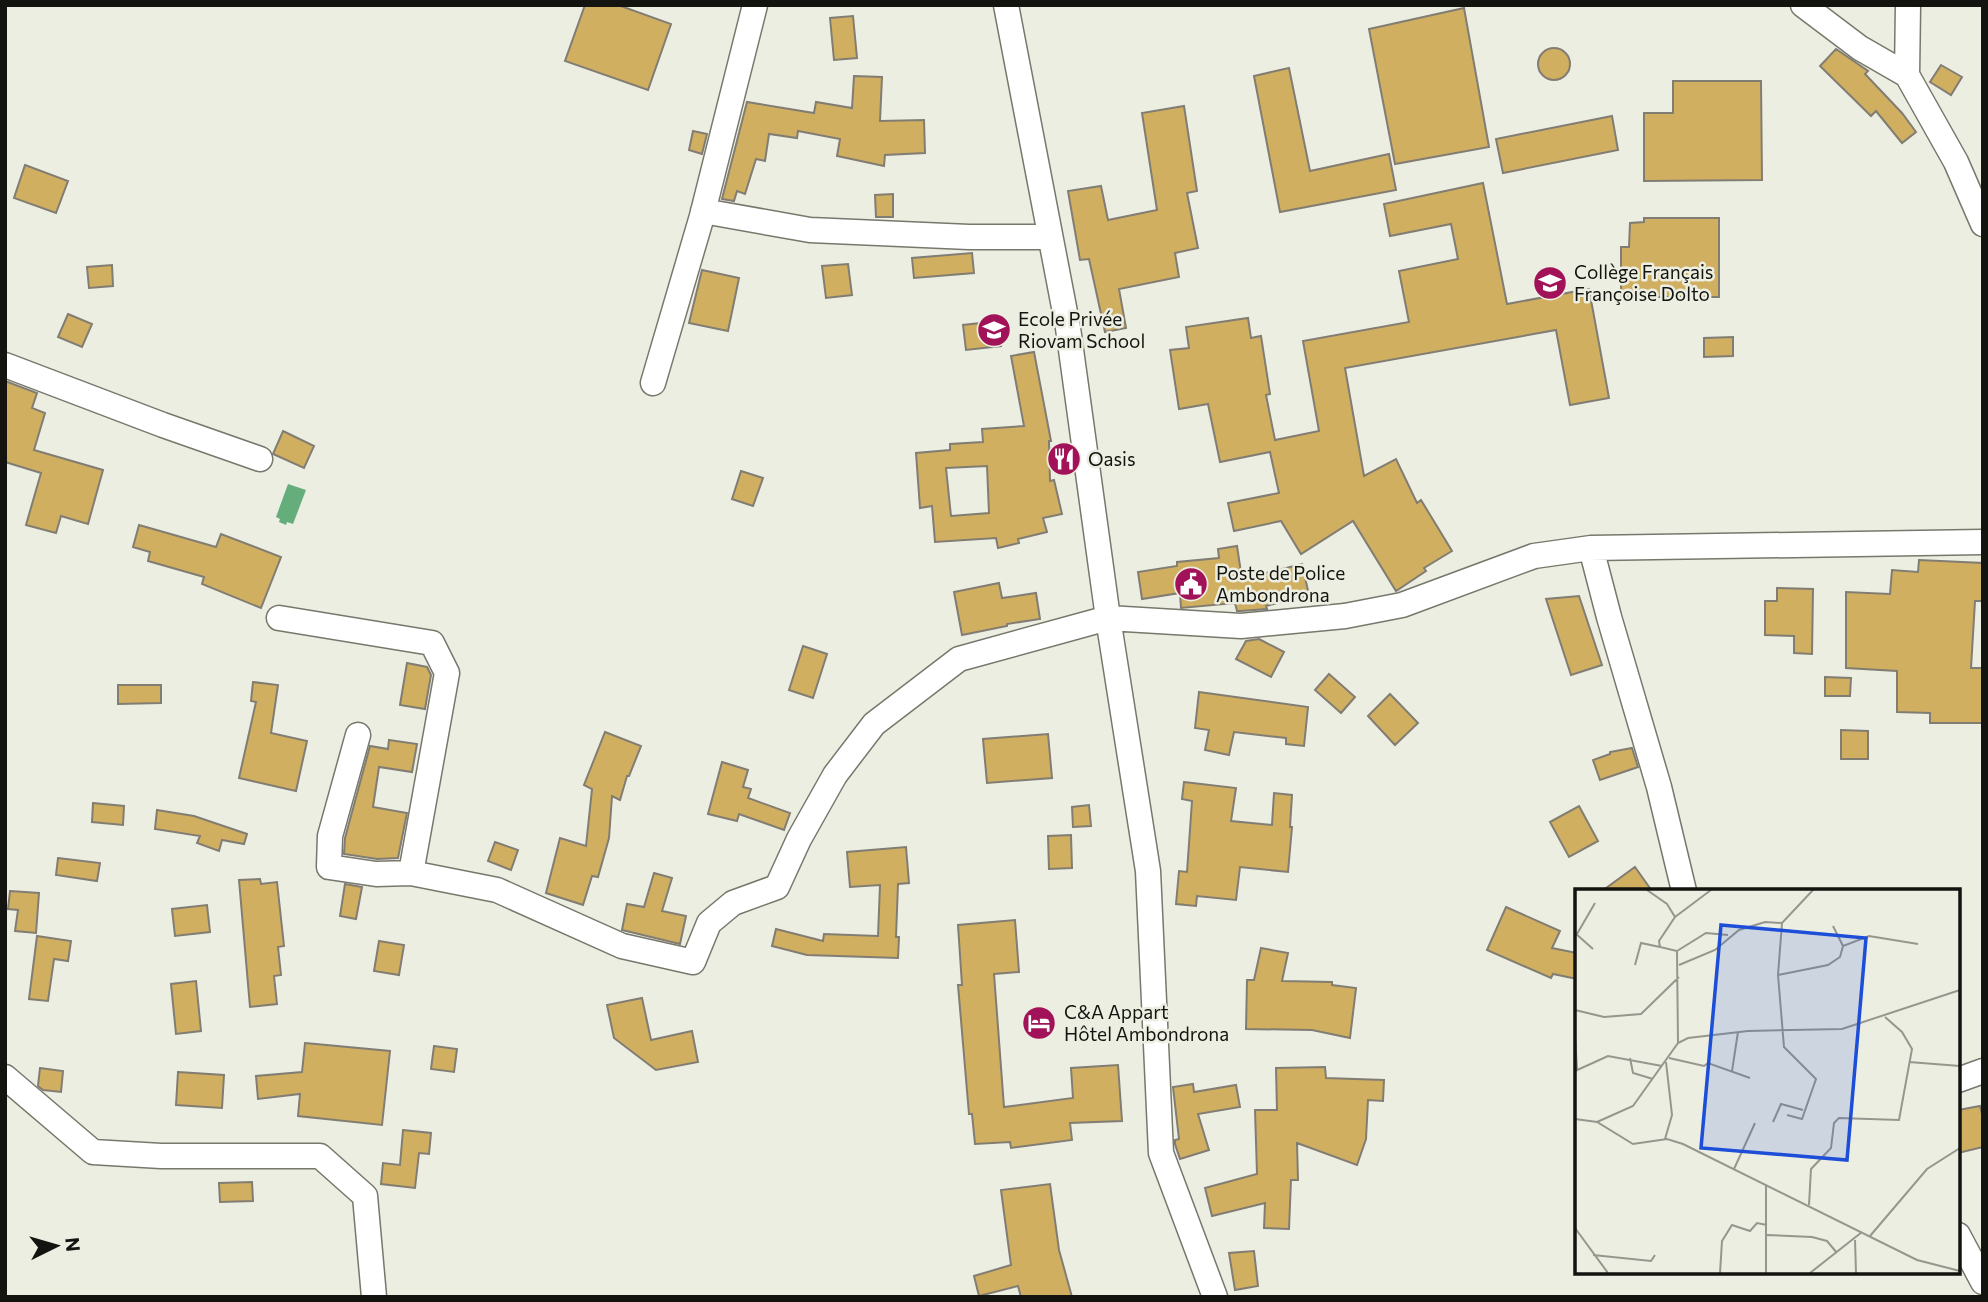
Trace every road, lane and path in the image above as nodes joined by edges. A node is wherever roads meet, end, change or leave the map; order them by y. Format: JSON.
{"nodes":[{"id":1,"x":755,"y":5,"type":"edge"},
{"id":2,"x":1006,"y":5,"type":"edge"},
{"id":3,"x":1803,"y":5,"type":"edge"},
{"id":4,"x":1908,"y":5,"type":"edge"},
{"id":5,"x":1907,"y":75,"type":"junction"},
{"id":6,"x":704,"y":212,"type":"junction"},
{"id":7,"x":1983,"y":224,"type":"edge"},
{"id":8,"x":1050,"y":237,"type":"junction"},
{"id":9,"x":5,"y":365,"type":"edge"},
{"id":10,"x":653,"y":383,"type":"dead end"},
{"id":11,"x":260,"y":458,"type":"dead end"},
{"id":12,"x":1983,"y":542,"type":"edge"},
{"id":13,"x":1591,"y":548,"type":"junction"},
{"id":14,"x":279,"y":618,"type":"dead end"},
{"id":15,"x":1108,"y":618,"type":"junction"},
{"id":16,"x":358,"y":735,"type":"dead end"},
{"id":17,"x":411,"y":873,"type":"junction"},
{"id":18,"x":1684,"y":889,"type":"edge"},
{"id":19,"x":1983,"y":1072,"type":"edge"},
{"id":20,"x":5,"y":1077,"type":"edge"},
{"id":21,"x":1960,"y":1079,"type":"edge"},
{"id":22,"x":1960,"y":1239,"type":"edge"},
{"id":23,"x":1983,"y":1282,"type":"edge"},
{"id":24,"x":374,"y":1297,"type":"edge"},
{"id":25,"x":1215,"y":1297,"type":"edge"}],
"edges":[{"from":1,"to":6,"type":"street"},
{"from":2,"to":8,"type":"street"},
{"from":3,"to":5,"type":"street"},
{"from":4,"to":5,"type":"street"},
{"from":5,"to":7,"type":"street"},
{"from":6,"to":8,"type":"street"},
{"from":6,"to":10,"type":"street"},
{"from":8,"to":15,"type":"street"},
{"from":9,"to":11,"type":"street"},
{"from":12,"to":13,"type":"street"},
{"from":13,"to":15,"type":"street"},
{"from":13,"to":18,"type":"street"},
{"from":14,"to":17,"type":"street"},
{"from":15,"to":17,"type":"street"},
{"from":15,"to":25,"type":"street"},
{"from":16,"to":17,"type":"street"},
{"from":19,"to":21,"type":"street"},
{"from":20,"to":24,"type":"street"},
{"from":22,"to":23,"type":"street"}]}
